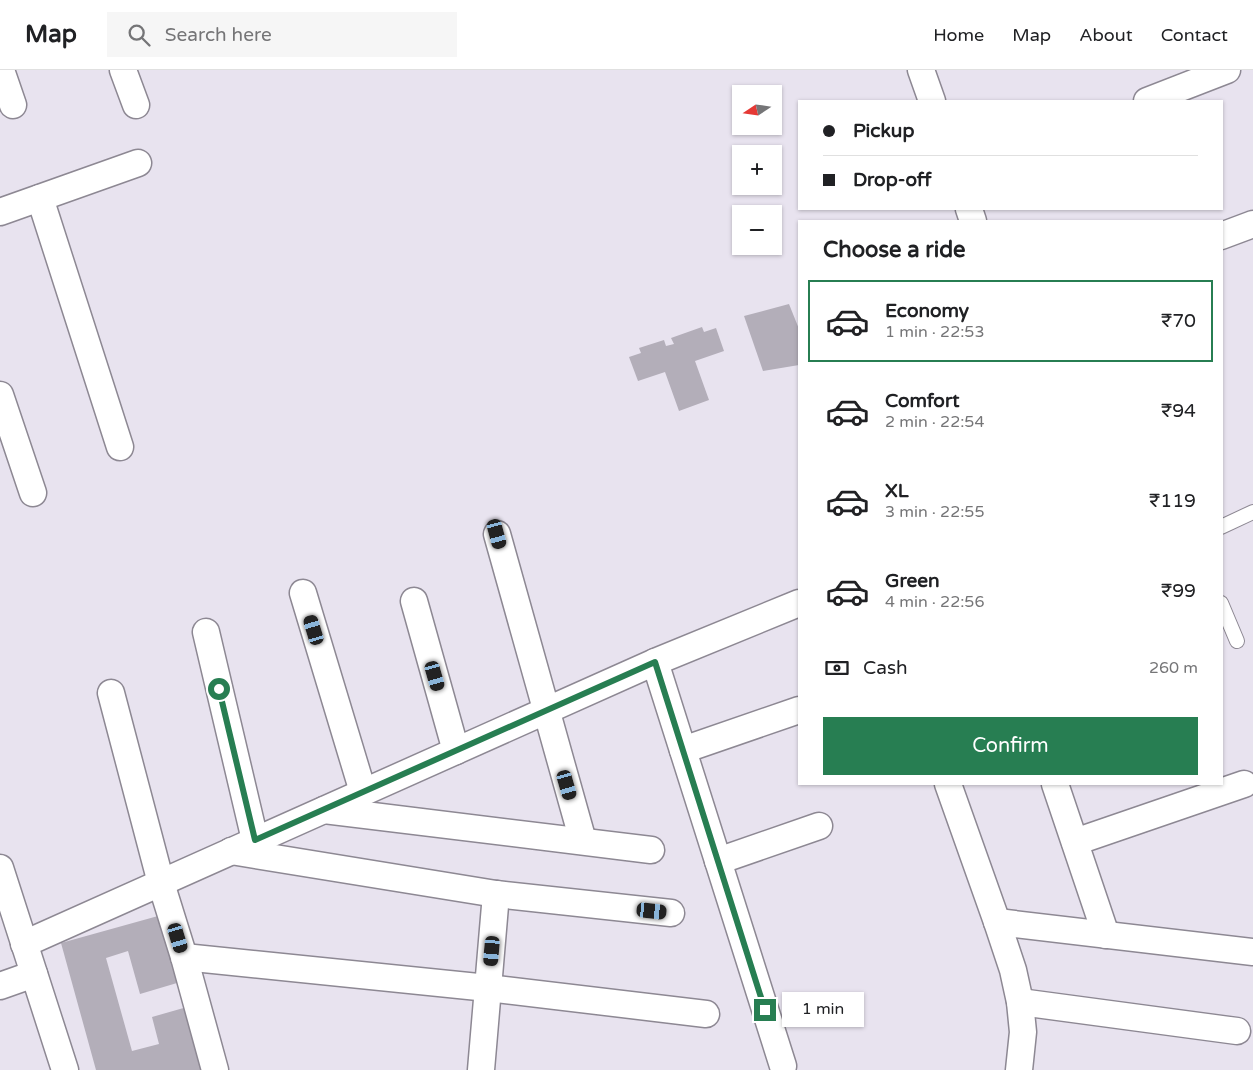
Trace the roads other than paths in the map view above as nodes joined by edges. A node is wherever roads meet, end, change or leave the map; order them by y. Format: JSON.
{"nodes":[{"id":1,"x":1,"y":70,"type":"edge"},
{"id":2,"x":123,"y":70,"type":"edge"},
{"id":3,"x":921,"y":70,"type":"edge"},
{"id":4,"x":1227,"y":70,"type":"edge"},
{"id":5,"x":932,"y":100,"type":"edge"},
{"id":6,"x":1150,"y":100,"type":"edge"},
{"id":7,"x":13,"y":105,"type":"dead end"},
{"id":8,"x":136,"y":105,"type":"dead end"},
{"id":9,"x":138,"y":163,"type":"dead end"},
{"id":10,"x":40,"y":198,"type":"junction"},
{"id":11,"x":0,"y":212,"type":"edge"},
{"id":12,"x":1253,"y":224,"type":"edge"},
{"id":13,"x":1223,"y":235,"type":"edge"},
{"id":14,"x":0,"y":395,"type":"edge"},
{"id":15,"x":120,"y":446,"type":"dead end"},
{"id":16,"x":33,"y":493,"type":"dead end"},
{"id":17,"x":1253,"y":512,"type":"edge"},
{"id":18,"x":1223,"y":526,"type":"edge"},
{"id":19,"x":497,"y":534,"type":"dead end"},
{"id":20,"x":303,"y":594,"type":"dead end"},
{"id":21,"x":414,"y":601,"type":"dead end"},
{"id":22,"x":798,"y":603,"type":"edge"},
{"id":23,"x":1223,"y":608,"type":"edge"},
{"id":24,"x":206,"y":632,"type":"dead end"},
{"id":25,"x":1237,"y":642,"type":"dead end"},
{"id":26,"x":655,"y":662,"type":"junction"},
{"id":27,"x":111,"y":693,"type":"dead end"},
{"id":28,"x":798,"y":710,"type":"edge"},
{"id":29,"x":545,"y":711,"type":"junction"},
{"id":30,"x":683,"y":750,"type":"junction"},
{"id":31,"x":456,"y":751,"type":"junction"},
{"id":32,"x":1244,"y":784,"type":"dead end"},
{"id":33,"x":948,"y":785,"type":"edge"},
{"id":34,"x":1055,"y":785,"type":"edge"},
{"id":35,"x":363,"y":792,"type":"junction"},
{"id":36,"x":323,"y":810,"type":"junction"},
{"id":37,"x":819,"y":826,"type":"dead end"},
{"id":38,"x":255,"y":840,"type":"junction"},
{"id":39,"x":583,"y":841,"type":"junction"},
{"id":40,"x":1075,"y":842,"type":"junction"},
{"id":41,"x":651,"y":850,"type":"dead end"},
{"id":42,"x":231,"y":851,"type":"junction"},
{"id":43,"x":718,"y":861,"type":"junction"},
{"id":44,"x":0,"y":868,"type":"edge"},
{"id":45,"x":161,"y":883,"type":"junction"},
{"id":46,"x":496,"y":894,"type":"junction"},
{"id":47,"x":671,"y":914,"type":"dead end"},
{"id":48,"x":998,"y":922,"type":"junction"},
{"id":49,"x":1106,"y":935,"type":"junction"},
{"id":50,"x":24,"y":944,"type":"junction"},
{"id":51,"x":1253,"y":952,"type":"edge"},
{"id":52,"x":184,"y":957,"type":"junction"},
{"id":53,"x":34,"y":974,"type":"junction"},
{"id":54,"x":0,"y":986,"type":"edge"},
{"id":55,"x":488,"y":988,"type":"junction"},
{"id":56,"x":1020,"y":1002,"type":"junction"},
{"id":57,"x":706,"y":1014,"type":"dead end"},
{"id":58,"x":1237,"y":1031,"type":"dead end"},
{"id":59,"x":783,"y":1066,"type":"dead end"},
{"id":60,"x":65,"y":1070,"type":"edge"},
{"id":61,"x":222,"y":1070,"type":"edge"},
{"id":62,"x":481,"y":1070,"type":"edge"},
{"id":63,"x":1019,"y":1070,"type":"edge"}],
"edges":[{"from":1,"to":7,"type":"street"},
{"from":2,"to":8,"type":"street"},
{"from":3,"to":5,"type":"street"},
{"from":4,"to":6,"type":"street"},
{"from":9,"to":10,"type":"street"},
{"from":10,"to":11,"type":"street"},
{"from":10,"to":15,"type":"street"},
{"from":12,"to":13,"type":"street"},
{"from":14,"to":16,"type":"street"},
{"from":17,"to":18,"type":"lane"},
{"from":19,"to":29,"type":"street"},
{"from":20,"to":35,"type":"street"},
{"from":21,"to":31,"type":"street"},
{"from":22,"to":26,"type":"street"},
{"from":23,"to":25,"type":"lane"},
{"from":24,"to":38,"type":"street"},
{"from":26,"to":29,"type":"street"},
{"from":26,"to":30,"type":"street"},
{"from":27,"to":45,"type":"street"},
{"from":28,"to":30,"type":"street"},
{"from":29,"to":31,"type":"street"},
{"from":29,"to":39,"type":"street"},
{"from":30,"to":43,"type":"street"},
{"from":31,"to":35,"type":"street"},
{"from":32,"to":40,"type":"street"},
{"from":33,"to":48,"type":"street"},
{"from":34,"to":40,"type":"street"},
{"from":35,"to":36,"type":"street"},
{"from":36,"to":38,"type":"street"},
{"from":36,"to":39,"type":"street"},
{"from":37,"to":43,"type":"street"},
{"from":38,"to":42,"type":"street"},
{"from":39,"to":41,"type":"street"},
{"from":40,"to":49,"type":"street"},
{"from":42,"to":45,"type":"street"},
{"from":42,"to":46,"type":"street"},
{"from":43,"to":59,"type":"street"},
{"from":44,"to":50,"type":"street"},
{"from":45,"to":50,"type":"street"},
{"from":45,"to":52,"type":"street"},
{"from":46,"to":47,"type":"street"},
{"from":46,"to":55,"type":"street"},
{"from":48,"to":49,"type":"street"},
{"from":48,"to":56,"type":"street"},
{"from":49,"to":51,"type":"street"},
{"from":50,"to":53,"type":"street"},
{"from":52,"to":55,"type":"street"},
{"from":52,"to":61,"type":"street"},
{"from":53,"to":54,"type":"street"},
{"from":53,"to":60,"type":"street"},
{"from":55,"to":57,"type":"street"},
{"from":55,"to":62,"type":"street"},
{"from":56,"to":58,"type":"street"},
{"from":56,"to":63,"type":"street"}]}
